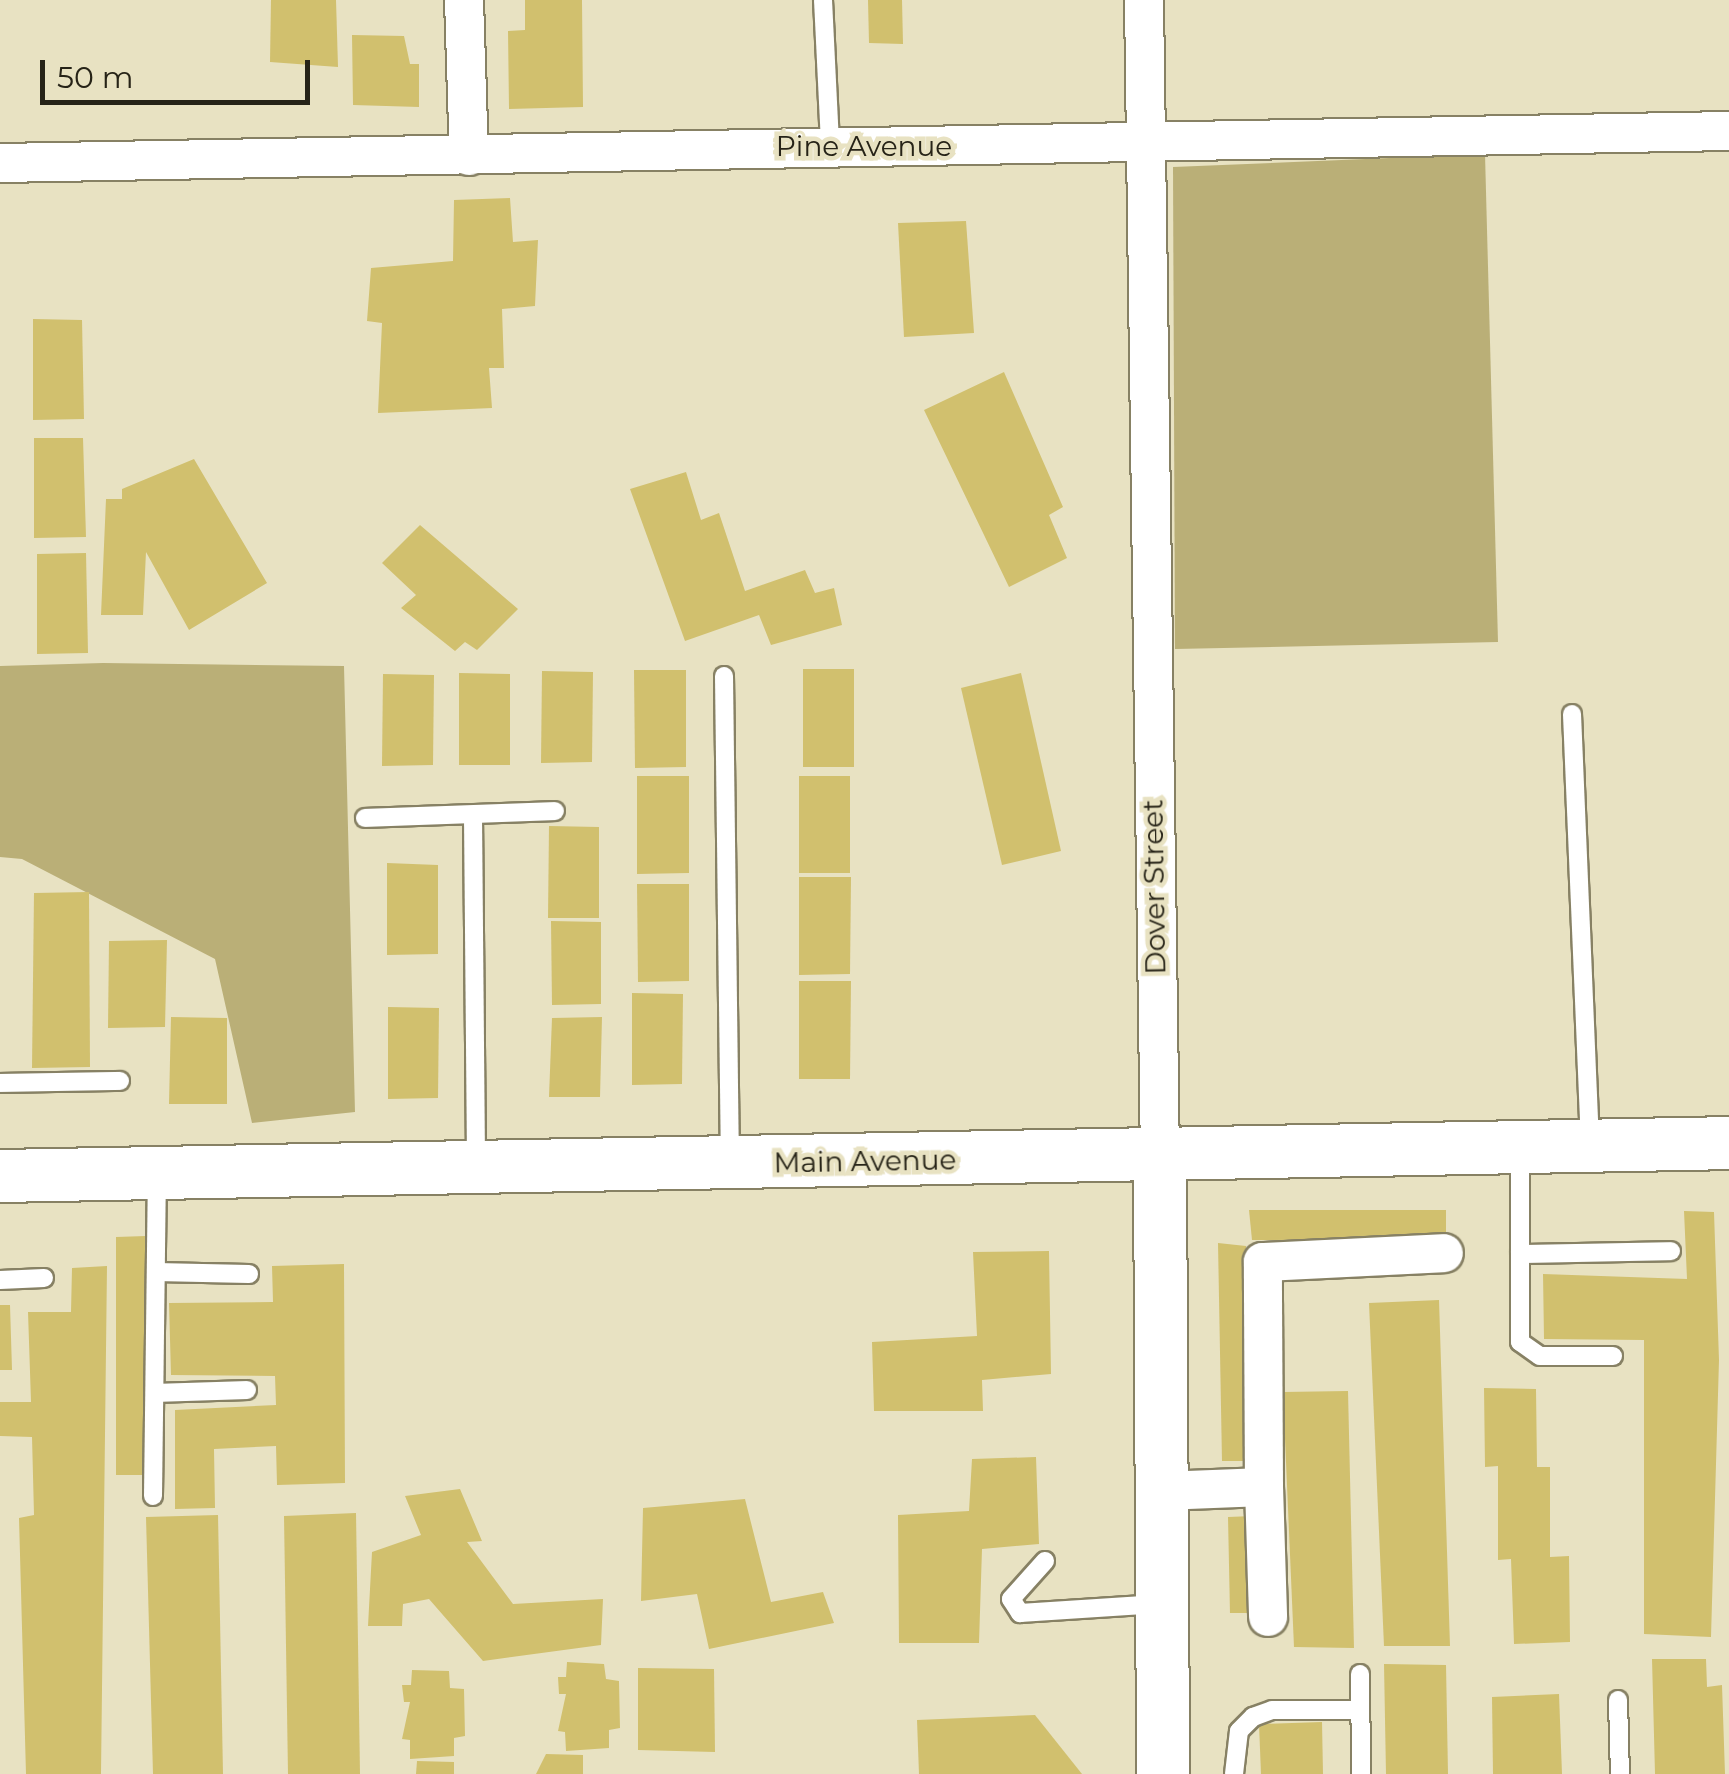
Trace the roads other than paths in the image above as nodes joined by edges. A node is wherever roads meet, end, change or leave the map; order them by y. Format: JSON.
{"nodes":[{"id":1,"x":464,"y":0,"type":"edge"},
{"id":2,"x":823,"y":0,"type":"edge"},
{"id":3,"x":1144,"y":0,"type":"edge"},
{"id":4,"x":1729,"y":132,"type":"edge"},
{"id":5,"x":830,"y":145,"type":"junction"},
{"id":6,"x":1150,"y":147,"type":"junction"},
{"id":7,"x":469,"y":156,"type":"junction"},
{"id":8,"x":0,"y":163,"type":"edge"},
{"id":9,"x":724,"y":676,"type":"dead end"},
{"id":10,"x":1572,"y":714,"type":"dead end"},
{"id":11,"x":555,"y":812,"type":"dead end"},
{"id":12,"x":473,"y":815,"type":"junction"},
{"id":13,"x":365,"y":818,"type":"dead end"},
{"id":14,"x":120,"y":1081,"type":"dead end"},
{"id":15,"x":0,"y":1082,"type":"edge"},
{"id":16,"x":1729,"y":1143,"type":"edge"},
{"id":17,"x":1590,"y":1146,"type":"junction"},
{"id":18,"x":1520,"y":1148,"type":"junction"},
{"id":19,"x":1160,"y":1154,"type":"junction"},
{"id":20,"x":730,"y":1164,"type":"junction"},
{"id":21,"x":476,"y":1168,"type":"junction"},
{"id":22,"x":157,"y":1174,"type":"junction"},
{"id":23,"x":0,"y":1176,"type":"edge"},
{"id":24,"x":1670,"y":1251,"type":"dead end"},
{"id":25,"x":1444,"y":1253,"type":"dead end"},
{"id":26,"x":1520,"y":1254,"type":"junction"},
{"id":27,"x":156,"y":1272,"type":"junction"},
{"id":28,"x":249,"y":1274,"type":"dead end"},
{"id":29,"x":44,"y":1278,"type":"dead end"},
{"id":30,"x":0,"y":1280,"type":"edge"},
{"id":31,"x":1613,"y":1356,"type":"dead end"},
{"id":32,"x":247,"y":1390,"type":"dead end"},
{"id":33,"x":155,"y":1393,"type":"junction"},
{"id":34,"x":1264,"y":1487,"type":"junction"},
{"id":35,"x":1162,"y":1491,"type":"junction"},
{"id":36,"x":154,"y":1496,"type":"dead end"},
{"id":37,"x":1044,"y":1560,"type":"dead end"},
{"id":38,"x":1162,"y":1604,"type":"junction"},
{"id":39,"x":1268,"y":1617,"type":"dead end"},
{"id":40,"x":1360,"y":1674,"type":"dead end"},
{"id":41,"x":1618,"y":1700,"type":"dead end"},
{"id":42,"x":1360,"y":1710,"type":"junction"},
{"id":43,"x":1163,"y":1774,"type":"edge"},
{"id":44,"x":1234,"y":1774,"type":"edge"},
{"id":45,"x":1361,"y":1774,"type":"edge"},
{"id":46,"x":1620,"y":1774,"type":"edge"}],
"edges":[{"from":1,"to":7,"type":"street"},
{"from":2,"to":5,"type":"lane"},
{"from":3,"to":6,"type":"street","name":"Dover Street"},
{"from":4,"to":6,"type":"street","name":"Pine Avenue"},
{"from":5,"to":6,"type":"street","name":"Pine Avenue"},
{"from":5,"to":7,"type":"street","name":"Pine Avenue"},
{"from":6,"to":19,"type":"street","name":"Dover Street"},
{"from":7,"to":8,"type":"street","name":"Pine Avenue"},
{"from":9,"to":20,"type":"lane"},
{"from":10,"to":17,"type":"lane"},
{"from":11,"to":12,"type":"lane"},
{"from":12,"to":13,"type":"lane"},
{"from":12,"to":21,"type":"lane"},
{"from":14,"to":15,"type":"lane"},
{"from":16,"to":17,"type":"street","name":"Main Avenue"},
{"from":17,"to":18,"type":"street","name":"Main Avenue"},
{"from":18,"to":19,"type":"street","name":"Main Avenue"},
{"from":18,"to":26,"type":"lane"},
{"from":19,"to":20,"type":"street","name":"Main Avenue"},
{"from":19,"to":35,"type":"street","name":"Dover Street"},
{"from":20,"to":21,"type":"street","name":"Main Avenue"},
{"from":21,"to":22,"type":"street","name":"Main Avenue"},
{"from":22,"to":23,"type":"street","name":"Main Avenue"},
{"from":22,"to":27,"type":"lane"},
{"from":24,"to":26,"type":"lane"},
{"from":25,"to":34,"type":"street"},
{"from":26,"to":31,"type":"lane"},
{"from":27,"to":28,"type":"lane"},
{"from":27,"to":33,"type":"lane"},
{"from":29,"to":30,"type":"lane"},
{"from":32,"to":33,"type":"lane"},
{"from":33,"to":36,"type":"lane"},
{"from":34,"to":35,"type":"street"},
{"from":34,"to":39,"type":"street"},
{"from":35,"to":38,"type":"street","name":"Dover Street"},
{"from":37,"to":38,"type":"lane"},
{"from":38,"to":43,"type":"street","name":"Dover Street"},
{"from":40,"to":42,"type":"lane"},
{"from":41,"to":46,"type":"lane"},
{"from":42,"to":44,"type":"lane"},
{"from":42,"to":45,"type":"lane"}]}
